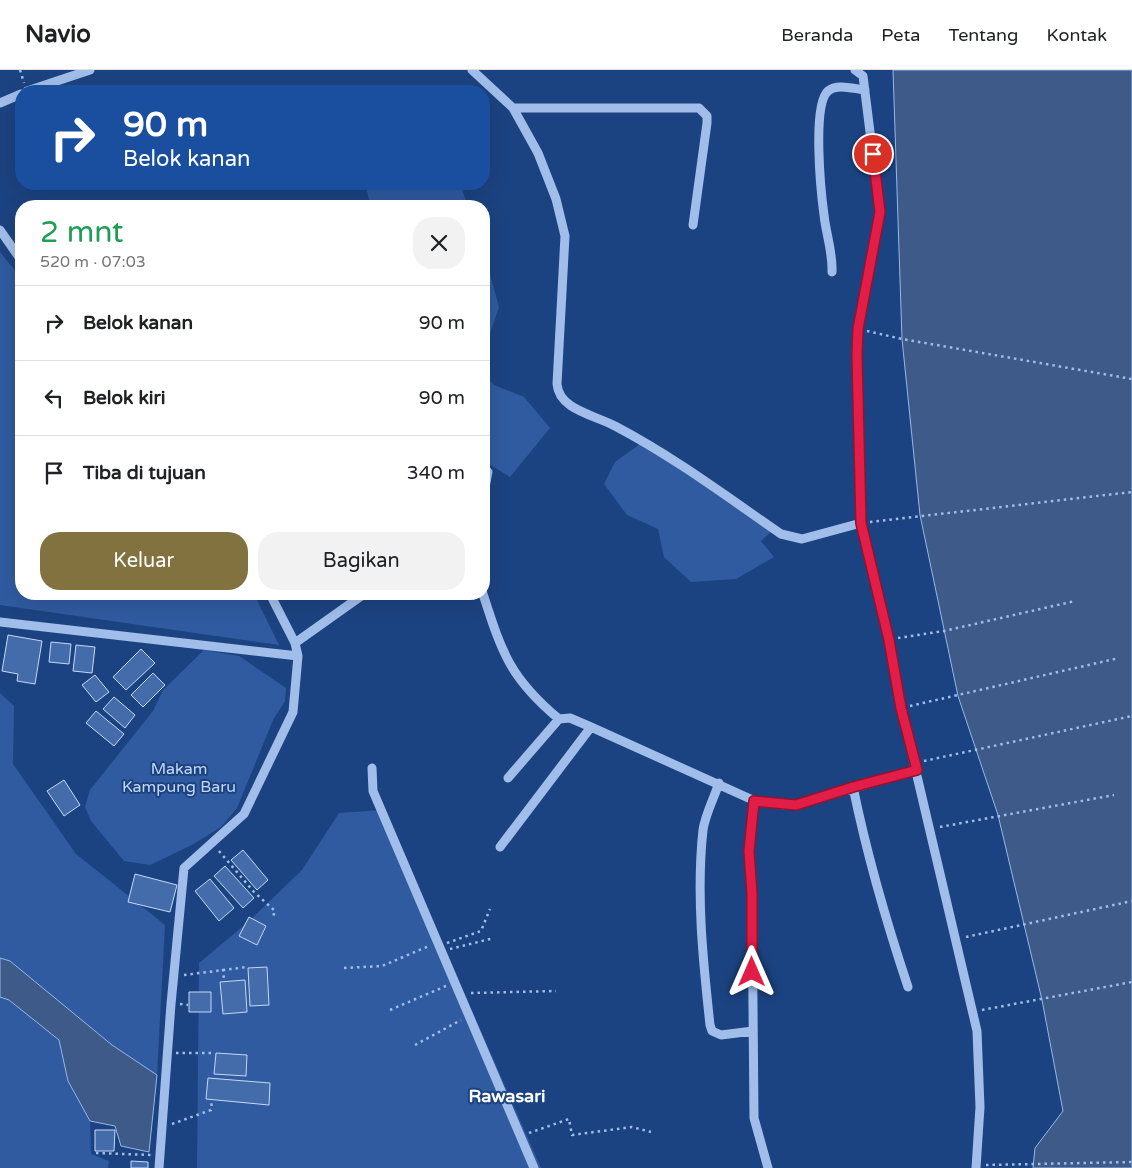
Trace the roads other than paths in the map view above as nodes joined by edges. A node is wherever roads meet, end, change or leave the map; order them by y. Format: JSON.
{"nodes":[{"id":1,"x":90,"y":70,"type":"edge"},
{"id":2,"x":472,"y":70,"type":"edge"},
{"id":3,"x":855,"y":70,"type":"edge"},
{"id":4,"x":863,"y":73,"type":"edge"},
{"id":5,"x":45,"y":85,"type":"edge"},
{"id":6,"x":488,"y":85,"type":"edge"},
{"id":7,"x":490,"y":87,"type":"edge"},
{"id":8,"x":865,"y":90,"type":"junction"},
{"id":9,"x":15,"y":96,"type":"edge"},
{"id":10,"x":0,"y":102,"type":"edge"},
{"id":11,"x":513,"y":108,"type":"junction"},
{"id":12,"x":693,"y":225,"type":"dead end"},
{"id":13,"x":0,"y":230,"type":"edge"},
{"id":14,"x":15,"y":251,"type":"edge"},
{"id":15,"x":832,"y":272,"type":"dead end"},
{"id":16,"x":861,"y":523,"type":"junction"},
{"id":17,"x":273,"y":600,"type":"edge"},
{"id":18,"x":356,"y":600,"type":"edge"},
{"id":19,"x":485,"y":600,"type":"edge"},
{"id":20,"x":0,"y":622,"type":"edge"},
{"id":21,"x":295,"y":643,"type":"junction"},
{"id":22,"x":298,"y":656,"type":"junction"},
{"id":23,"x":558,"y":719,"type":"junction"},
{"id":24,"x":591,"y":727,"type":"junction"},
{"id":25,"x":916,"y":766,"type":"junction"},
{"id":26,"x":372,"y":768,"type":"dead end"},
{"id":27,"x":508,"y":778,"type":"dead end"},
{"id":28,"x":719,"y":783,"type":"junction"},
{"id":29,"x":853,"y":787,"type":"junction"},
{"id":30,"x":754,"y":801,"type":"junction"},
{"id":31,"x":500,"y":847,"type":"dead end"},
{"id":32,"x":908,"y":986,"type":"dead end"},
{"id":33,"x":753,"y":1031,"type":"junction"},
{"id":34,"x":976,"y":1166,"type":"edge"},
{"id":35,"x":159,"y":1168,"type":"edge"},
{"id":36,"x":534,"y":1168,"type":"edge"},
{"id":37,"x":768,"y":1168,"type":"edge"}],
"edges":[{"from":1,"to":5,"type":"street"},
{"from":2,"to":6,"type":"street"},
{"from":3,"to":4,"type":"street"},
{"from":4,"to":8,"type":"street"},
{"from":7,"to":11,"type":"street"},
{"from":8,"to":15,"type":"street"},
{"from":8,"to":16,"type":"street"},
{"from":9,"to":10,"type":"street"},
{"from":11,"to":12,"type":"street"},
{"from":11,"to":16,"type":"street"},
{"from":13,"to":14,"type":"street"},
{"from":16,"to":25,"type":"street"},
{"from":17,"to":21,"type":"street"},
{"from":18,"to":21,"type":"street"},
{"from":19,"to":23,"type":"street"},
{"from":20,"to":22,"type":"street"},
{"from":21,"to":22,"type":"street"},
{"from":22,"to":35,"type":"street"},
{"from":23,"to":24,"type":"street"},
{"from":23,"to":27,"type":"street"},
{"from":24,"to":28,"type":"street"},
{"from":24,"to":31,"type":"street"},
{"from":25,"to":29,"type":"street"},
{"from":25,"to":34,"type":"street"},
{"from":26,"to":36,"type":"street"},
{"from":28,"to":30,"type":"street"},
{"from":28,"to":33,"type":"street"},
{"from":29,"to":30,"type":"street"},
{"from":29,"to":32,"type":"street"},
{"from":30,"to":33,"type":"street"},
{"from":33,"to":37,"type":"street"}]}
